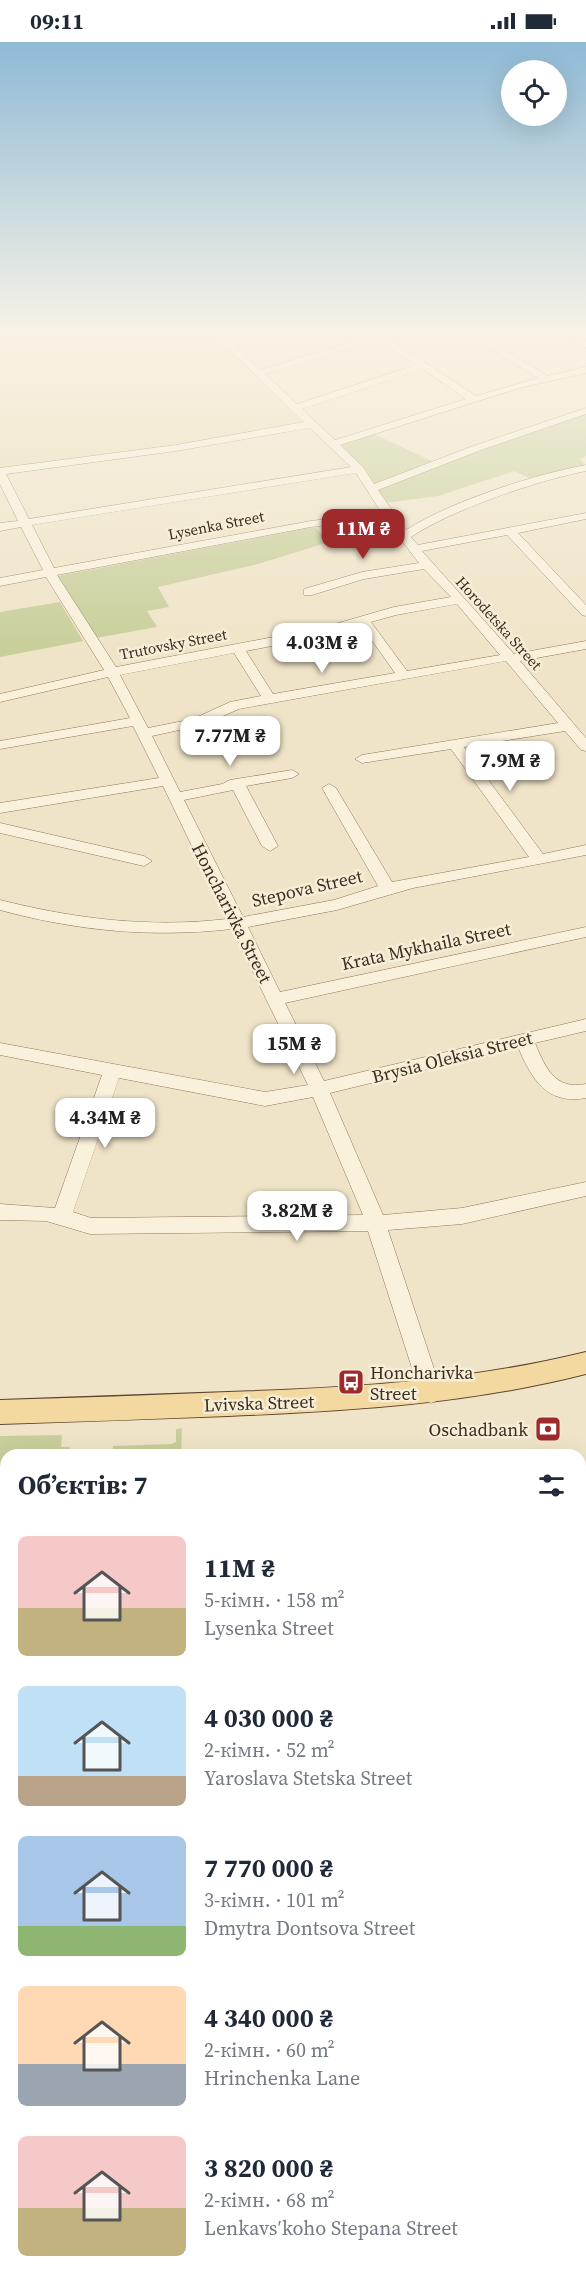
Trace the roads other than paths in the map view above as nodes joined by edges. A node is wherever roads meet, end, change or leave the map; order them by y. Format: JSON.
{"nodes":[{"id":1,"x":235,"y":438,"type":"edge"},
{"id":2,"x":327,"y":438,"type":"edge"},
{"id":3,"x":354,"y":438,"type":"edge"},
{"id":4,"x":508,"y":438,"type":"edge"},
{"id":5,"x":334,"y":444,"type":"junction"},
{"id":6,"x":586,"y":468,"type":"edge"},
{"id":7,"x":359,"y":469,"type":"junction"},
{"id":8,"x":0,"y":472,"type":"edge"},
{"id":9,"x":373,"y":488,"type":"junction"},
{"id":10,"x":586,"y":516,"type":"edge"},
{"id":11,"x":389,"y":517,"type":"junction"},
{"id":12,"x":26,"y":523,"type":"junction"},
{"id":13,"x":0,"y":527,"type":"edge"},
{"id":14,"x":510,"y":531,"type":"junction"},
{"id":15,"x":405,"y":536,"type":"junction"},
{"id":16,"x":416,"y":549,"type":"junction"},
{"id":17,"x":427,"y":565,"type":"junction"},
{"id":18,"x":50,"y":573,"type":"junction"},
{"id":19,"x":0,"y":582,"type":"edge"},
{"id":20,"x":308,"y":591,"type":"dead end"},
{"id":21,"x":458,"y":600,"type":"junction"},
{"id":22,"x":586,"y":612,"type":"edge"},
{"id":23,"x":365,"y":622,"type":"junction"},
{"id":24,"x":586,"y":645,"type":"edge"},
{"id":25,"x":238,"y":648,"type":"junction"},
{"id":26,"x":510,"y":658,"type":"junction"},
{"id":27,"x":111,"y":672,"type":"junction"},
{"id":28,"x":402,"y":675,"type":"junction"},
{"id":29,"x":0,"y":698,"type":"edge"},
{"id":30,"x":269,"y":699,"type":"junction"},
{"id":31,"x":141,"y":727,"type":"junction"},
{"id":32,"x":586,"y":727,"type":"edge"},
{"id":33,"x":569,"y":728,"type":"junction"},
{"id":34,"x":454,"y":743,"type":"junction"},
{"id":35,"x":0,"y":745,"type":"edge"},
{"id":36,"x":586,"y":747,"type":"edge"},
{"id":37,"x":362,"y":759,"type":"dead end"},
{"id":38,"x":292,"y":774,"type":"dead end"},
{"id":39,"x":237,"y":783,"type":"junction"},
{"id":40,"x":329,"y":788,"type":"dead end"},
{"id":41,"x":171,"y":789,"type":"junction"},
{"id":42,"x":0,"y":808,"type":"edge"},
{"id":43,"x":0,"y":828,"type":"edge"},
{"id":44,"x":270,"y":846,"type":"dead end"},
{"id":45,"x":586,"y":850,"type":"edge"},
{"id":46,"x":539,"y":860,"type":"junction"},
{"id":47,"x":144,"y":861,"type":"dead end"},
{"id":48,"x":388,"y":889,"type":"junction"},
{"id":49,"x":0,"y":904,"type":"edge"},
{"id":50,"x":236,"y":924,"type":"junction"},
{"id":51,"x":586,"y":932,"type":"edge"},
{"id":52,"x":275,"y":999,"type":"junction"},
{"id":53,"x":586,"y":1025,"type":"edge"},
{"id":54,"x":524,"y":1039,"type":"junction"},
{"id":55,"x":0,"y":1049,"type":"edge"},
{"id":56,"x":113,"y":1070,"type":"junction"},
{"id":57,"x":319,"y":1089,"type":"junction"},
{"id":58,"x":586,"y":1091,"type":"edge"},
{"id":59,"x":586,"y":1189,"type":"edge"},
{"id":60,"x":0,"y":1212,"type":"edge"},
{"id":61,"x":62,"y":1215,"type":"junction"},
{"id":62,"x":376,"y":1223,"type":"junction"},
{"id":63,"x":586,"y":1363,"type":"edge"},
{"id":64,"x":431,"y":1393,"type":"junction"},
{"id":65,"x":0,"y":1412,"type":"edge"}],
"edges":[{"from":1,"to":8,"type":"street"},
{"from":2,"to":5,"type":"street","name":"Horodetska Street"},
{"from":3,"to":5,"type":"street"},
{"from":4,"to":9,"type":"street"},
{"from":5,"to":7,"type":"street","name":"Horodetska Street"},
{"from":6,"to":15,"type":"street"},
{"from":7,"to":9,"type":"street","name":"Horodetska Street"},
{"from":7,"to":12,"type":"street","name":"Lysenka Street"},
{"from":8,"to":12,"type":"street"},
{"from":9,"to":11,"type":"street","name":"Horodetska Street"},
{"from":10,"to":14,"type":"street"},
{"from":11,"to":15,"type":"street","name":"Horodetska Street"},
{"from":11,"to":18,"type":"street","name":"Lysenka Street"},
{"from":12,"to":13,"type":"street","name":"Lysenka Street"},
{"from":12,"to":18,"type":"street"},
{"from":14,"to":16,"type":"street"},
{"from":14,"to":22,"type":"street"},
{"from":15,"to":16,"type":"street","name":"Horodetska Street"},
{"from":16,"to":17,"type":"street","name":"Horodetska Street"},
{"from":17,"to":20,"type":"street"},
{"from":17,"to":21,"type":"street","name":"Horodetska Street"},
{"from":18,"to":19,"type":"street","name":"Lysenka Street"},
{"from":18,"to":27,"type":"street"},
{"from":21,"to":23,"type":"street","name":"Trutovsky Street"},
{"from":21,"to":26,"type":"street","name":"Horodetska Street"},
{"from":23,"to":25,"type":"street","name":"Trutovsky Street"},
{"from":23,"to":28,"type":"street"},
{"from":24,"to":26,"type":"street"},
{"from":25,"to":27,"type":"street","name":"Trutovsky Street"},
{"from":25,"to":30,"type":"street"},
{"from":26,"to":28,"type":"street"},
{"from":26,"to":33,"type":"street","name":"Horodetska Street"},
{"from":27,"to":29,"type":"street","name":"Trutovsky Street"},
{"from":27,"to":31,"type":"street","name":"Honcharivka Street"},
{"from":28,"to":30,"type":"street"},
{"from":30,"to":31,"type":"street"},
{"from":31,"to":35,"type":"street"},
{"from":31,"to":41,"type":"street","name":"Honcharivka Street"},
{"from":32,"to":33,"type":"street"},
{"from":33,"to":34,"type":"street"},
{"from":33,"to":36,"type":"street","name":"Horodetska Street"},
{"from":34,"to":37,"type":"street"},
{"from":34,"to":46,"type":"street"},
{"from":38,"to":39,"type":"street"},
{"from":39,"to":41,"type":"street"},
{"from":39,"to":44,"type":"street"},
{"from":40,"to":48,"type":"street"},
{"from":41,"to":42,"type":"street"},
{"from":41,"to":50,"type":"street","name":"Honcharivka Street"},
{"from":43,"to":47,"type":"street"},
{"from":45,"to":46,"type":"street","name":"Stepova Street"},
{"from":46,"to":48,"type":"street","name":"Stepova Street"},
{"from":48,"to":50,"type":"street","name":"Stepova Street"},
{"from":49,"to":50,"type":"street","name":"Stepova Street"},
{"from":50,"to":52,"type":"street","name":"Honcharivka Street"},
{"from":51,"to":52,"type":"street","name":"Krata Mykhaila Street"},
{"from":52,"to":57,"type":"street","name":"Honcharivka Street"},
{"from":53,"to":54,"type":"street","name":"Brysia Oleksia Street"},
{"from":54,"to":57,"type":"street","name":"Brysia Oleksia Street"},
{"from":54,"to":58,"type":"street"},
{"from":55,"to":56,"type":"street","name":"Brysia Oleksia Street"},
{"from":56,"to":57,"type":"street","name":"Brysia Oleksia Street"},
{"from":56,"to":61,"type":"street"},
{"from":57,"to":62,"type":"street","name":"Honcharivka Street"},
{"from":59,"to":62,"type":"street"},
{"from":60,"to":61,"type":"street"},
{"from":61,"to":62,"type":"street"},
{"from":62,"to":64,"type":"street","name":"Honcharivka Street"},
{"from":63,"to":64,"type":"main road","name":"Lvivska Street"},
{"from":64,"to":65,"type":"main road","name":"Lvivska Street"}]}
